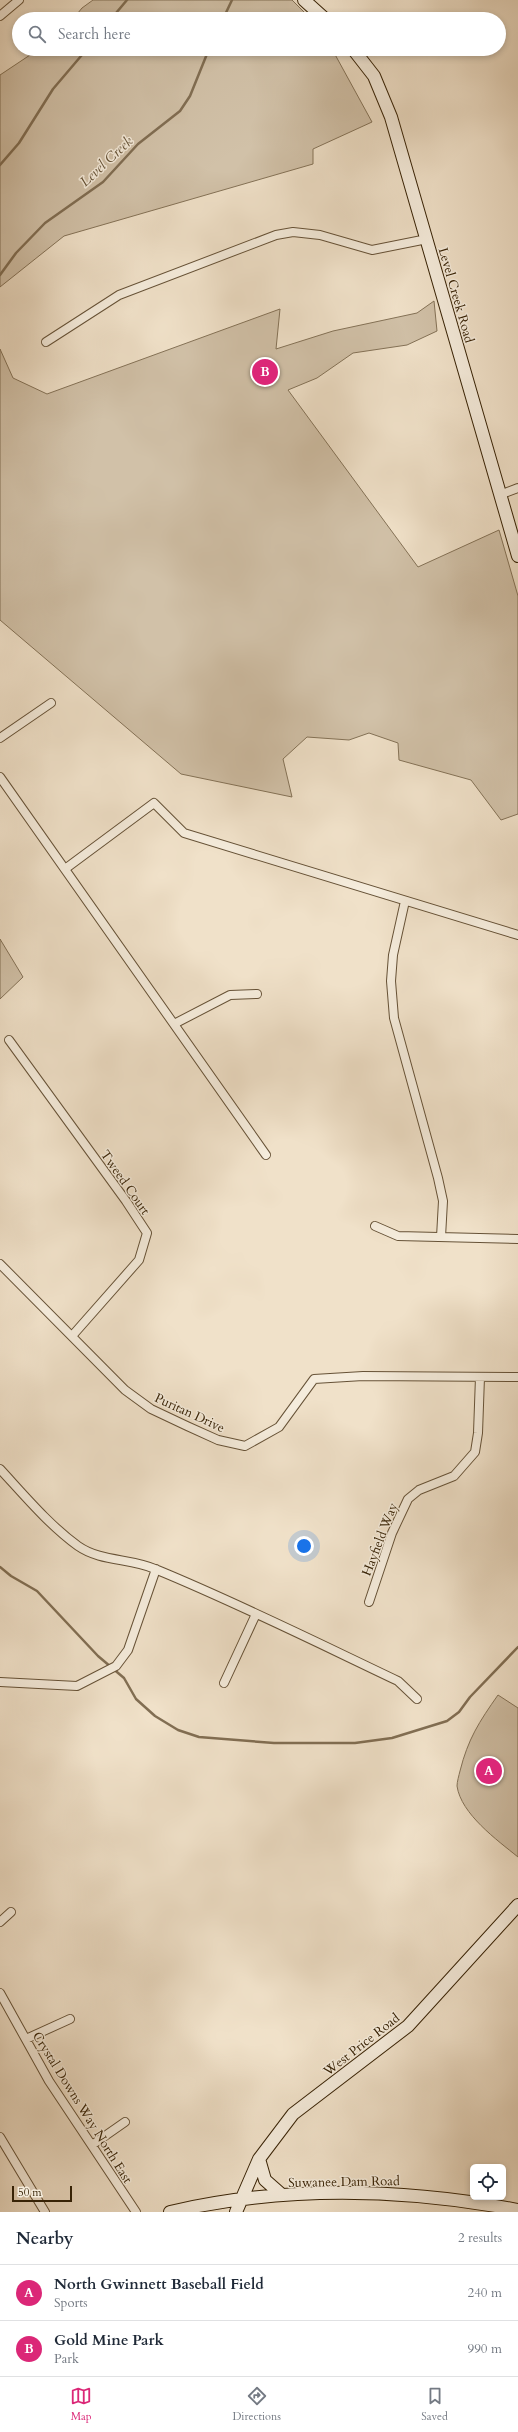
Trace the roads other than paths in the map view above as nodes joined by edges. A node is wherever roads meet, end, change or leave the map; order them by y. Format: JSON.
{"nodes":[{"id":1,"x":19,"y":0,"type":"edge"},
{"id":2,"x":304,"y":0,"type":"edge"},
{"id":3,"x":317,"y":12,"type":"edge"},
{"id":4,"x":0,"y":16,"type":"edge"},
{"id":5,"x":359,"y":56,"type":"edge"},
{"id":6,"x":427,"y":239,"type":"junction"},
{"id":7,"x":46,"y":342,"type":"dead end"},
{"id":8,"x":518,"y":488,"type":"edge"},
{"id":9,"x":502,"y":494,"type":"junction"},
{"id":10,"x":518,"y":556,"type":"edge"},
{"id":11,"x":51,"y":703,"type":"dead end"},
{"id":12,"x":0,"y":738,"type":"edge"},
{"id":13,"x":0,"y":776,"type":"edge"},
{"id":14,"x":65,"y":869,"type":"junction"},
{"id":15,"x":405,"y":901,"type":"junction"},
{"id":16,"x":518,"y":935,"type":"edge"},
{"id":17,"x":257,"y":994,"type":"dead end"},
{"id":18,"x":174,"y":1024,"type":"junction"},
{"id":19,"x":9,"y":1040,"type":"dead end"},
{"id":20,"x":266,"y":1155,"type":"dead end"},
{"id":21,"x":374,"y":1226,"type":"dead end"},
{"id":22,"x":442,"y":1237,"type":"junction"},
{"id":23,"x":518,"y":1239,"type":"edge"},
{"id":24,"x":0,"y":1264,"type":"edge"},
{"id":25,"x":72,"y":1336,"type":"junction"},
{"id":26,"x":480,"y":1377,"type":"junction"},
{"id":27,"x":518,"y":1377,"type":"edge"},
{"id":28,"x":0,"y":1469,"type":"edge"},
{"id":29,"x":156,"y":1569,"type":"junction"},
{"id":30,"x":369,"y":1602,"type":"dead end"},
{"id":31,"x":256,"y":1614,"type":"junction"},
{"id":32,"x":0,"y":1682,"type":"edge"},
{"id":33,"x":224,"y":1683,"type":"dead end"},
{"id":34,"x":417,"y":1699,"type":"dead end"},
{"id":35,"x":518,"y":1905,"type":"edge"},
{"id":36,"x":11,"y":1912,"type":"dead end"},
{"id":37,"x":0,"y":1922,"type":"edge"},
{"id":38,"x":0,"y":1992,"type":"edge"},
{"id":39,"x":70,"y":2019,"type":"dead end"},
{"id":40,"x":26,"y":2040,"type":"junction"},
{"id":41,"x":125,"y":2122,"type":"dead end"},
{"id":42,"x":0,"y":2137,"type":"edge"},
{"id":43,"x":92,"y":2145,"type":"junction"},
{"id":44,"x":259,"y":2159,"type":"junction"},
{"id":45,"x":282,"y":2195,"type":"junction"},
{"id":46,"x":241,"y":2199,"type":"junction"},
{"id":47,"x":518,"y":2210,"type":"edge"},
{"id":48,"x":45,"y":2212,"type":"edge"},
{"id":49,"x":136,"y":2212,"type":"edge"},
{"id":50,"x":170,"y":2212,"type":"edge"},
{"id":51,"x":236,"y":2212,"type":"edge"}],
"edges":[{"from":1,"to":4,"type":"street"},
{"from":2,"to":3,"type":"street"},
{"from":5,"to":6,"type":"street","name":"Level Creek Road"},
{"from":6,"to":7,"type":"street"},
{"from":6,"to":9,"type":"street","name":"Level Creek Road"},
{"from":8,"to":9,"type":"street"},
{"from":9,"to":10,"type":"street","name":"Level Creek Road"},
{"from":11,"to":12,"type":"street"},
{"from":13,"to":14,"type":"street"},
{"from":14,"to":15,"type":"street"},
{"from":14,"to":18,"type":"street"},
{"from":15,"to":16,"type":"street"},
{"from":15,"to":22,"type":"street"},
{"from":17,"to":18,"type":"street"},
{"from":18,"to":20,"type":"street"},
{"from":19,"to":25,"type":"street","name":"Tweed Court"},
{"from":21,"to":22,"type":"street"},
{"from":22,"to":23,"type":"street"},
{"from":24,"to":25,"type":"street","name":"Puritan Drive"},
{"from":25,"to":26,"type":"street","name":"Puritan Drive"},
{"from":26,"to":27,"type":"street","name":"Puritan Drive"},
{"from":26,"to":30,"type":"street","name":"Hayfield Way"},
{"from":28,"to":29,"type":"street"},
{"from":29,"to":31,"type":"street"},
{"from":29,"to":32,"type":"street"},
{"from":31,"to":33,"type":"street"},
{"from":31,"to":34,"type":"street"},
{"from":35,"to":44,"type":"street","name":"West Price Road"},
{"from":36,"to":37,"type":"street"},
{"from":38,"to":40,"type":"street","name":"Crystal Downs Way North East"},
{"from":39,"to":40,"type":"street"},
{"from":40,"to":43,"type":"street","name":"Crystal Downs Way North East"},
{"from":41,"to":43,"type":"street"},
{"from":42,"to":48,"type":"street"},
{"from":43,"to":49,"type":"street","name":"Crystal Downs Way North East"},
{"from":44,"to":45,"type":"street"},
{"from":44,"to":46,"type":"street","name":"West Price Road"},
{"from":45,"to":46,"type":"street","name":"Suwanee Dam Road"},
{"from":45,"to":47,"type":"street","name":"Suwanee Dam Road"},
{"from":46,"to":50,"type":"street","name":"Suwanee Dam Road"},
{"from":46,"to":51,"type":"street","name":"West Price Road"}]}
